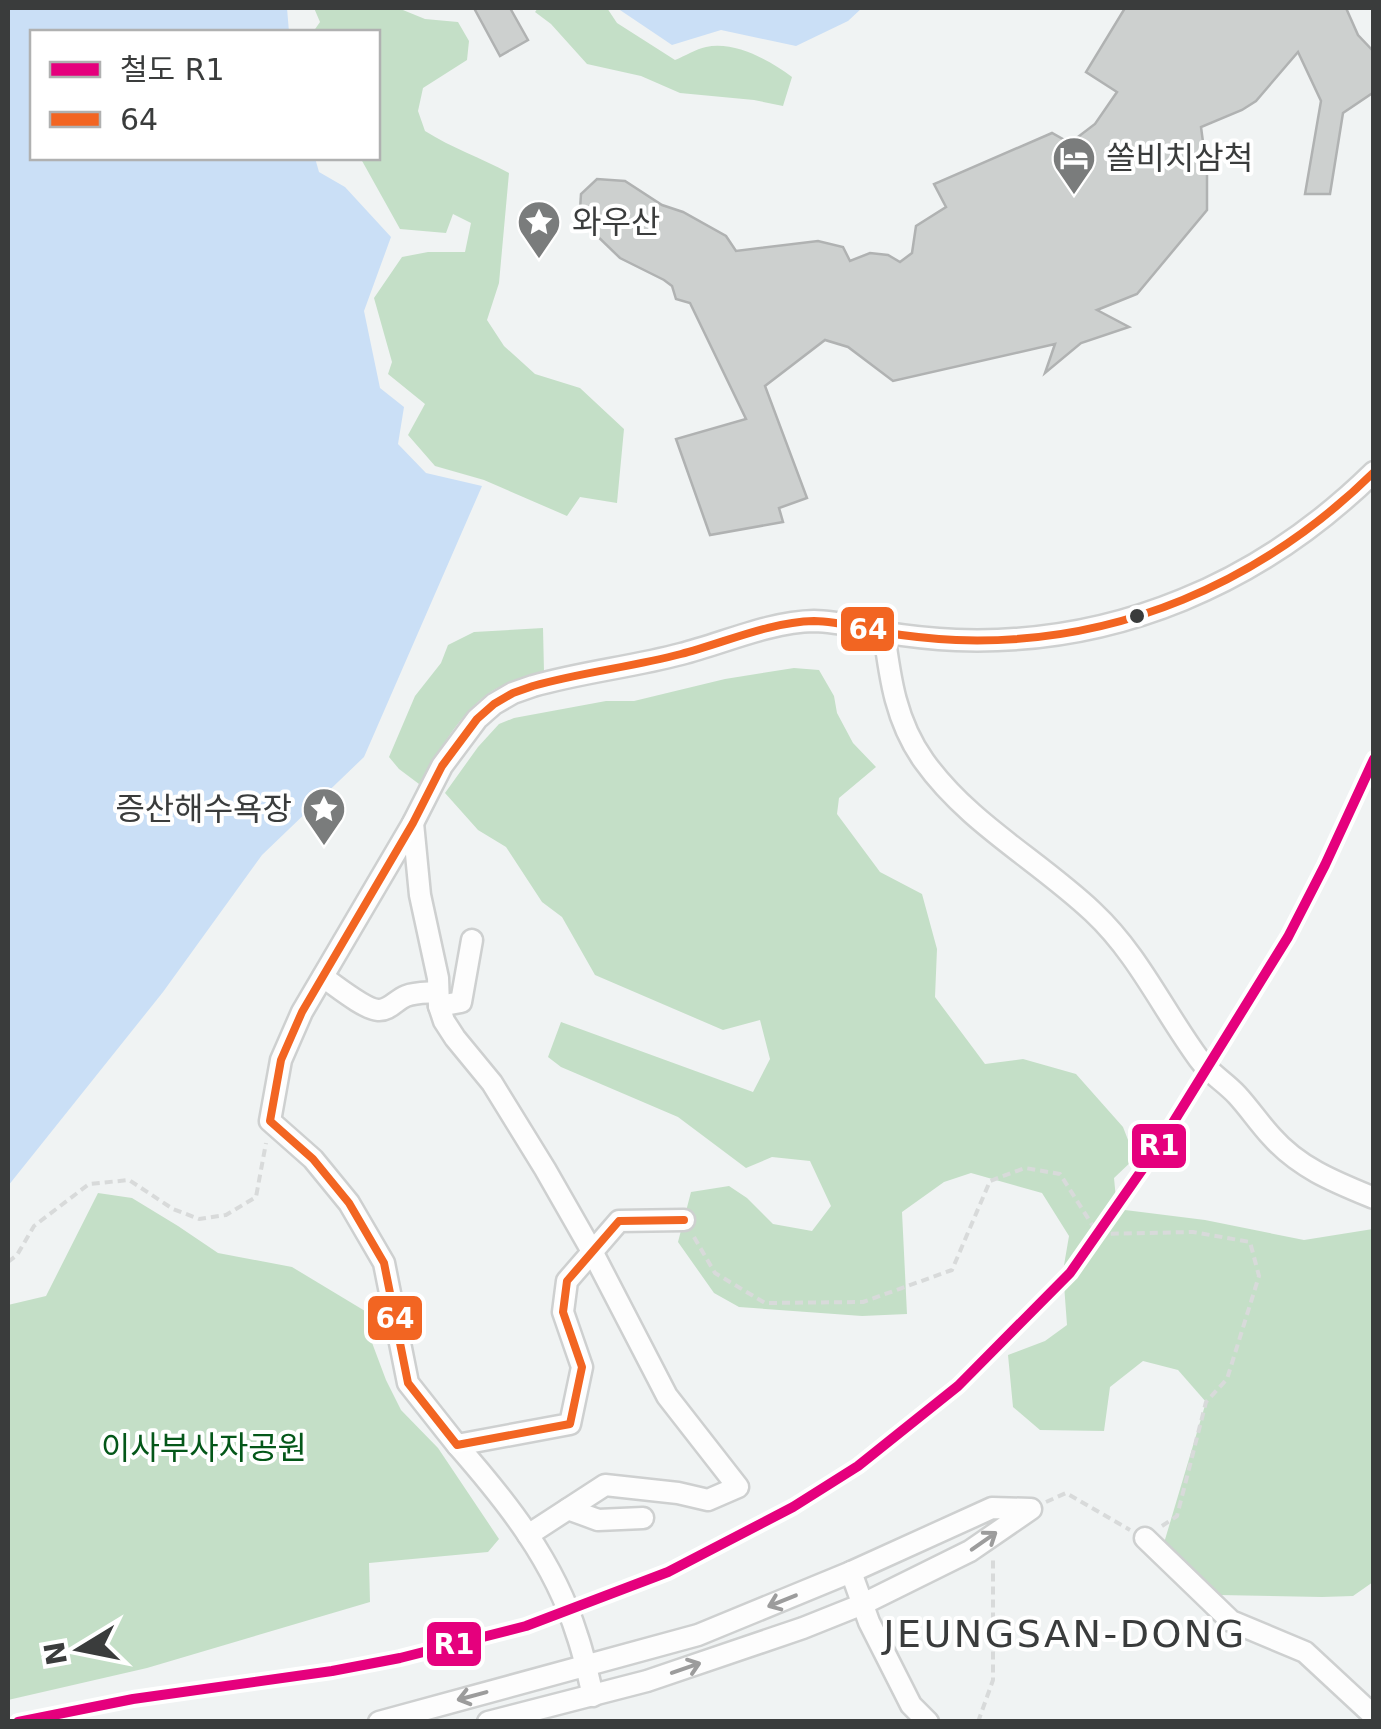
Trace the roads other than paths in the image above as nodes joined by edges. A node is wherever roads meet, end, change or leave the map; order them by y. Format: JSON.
{"nodes":[{"id":1,"x":1374,"y":472,"type":"edge"},
{"id":2,"x":884,"y":632,"type":"junction"},
{"id":3,"x":412,"y":823,"type":"junction"},
{"id":4,"x":472,"y":940,"type":"dead end"},
{"id":5,"x":323,"y":977,"type":"junction"},
{"id":6,"x":438,"y":999,"type":"junction"},
{"id":7,"x":1374,"y":1198,"type":"edge"},
{"id":8,"x":684,"y":1220,"type":"road end"},
{"id":9,"x":594,"y":1253,"type":"junction"},
{"id":10,"x":457,"y":1444,"type":"junction"},
{"id":11,"x":568,"y":1509,"type":"junction"},
{"id":12,"x":643,"y":1518,"type":"dead end"},
{"id":13,"x":528,"y":1535,"type":"junction"},
{"id":14,"x":1145,"y":1538,"type":"road end"},
{"id":15,"x":851,"y":1572,"type":"junction"},
{"id":16,"x":863,"y":1604,"type":"junction"},
{"id":17,"x":585,"y":1666,"type":"junction"},
{"id":18,"x":593,"y":1696,"type":"junction"},
{"id":19,"x":1374,"y":1716,"type":"edge"},
{"id":20,"x":378,"y":1722,"type":"edge"},
{"id":21,"x":488,"y":1722,"type":"edge"},
{"id":22,"x":928,"y":1722,"type":"edge"}],
"edges":[{"from":1,"to":2,"type":"street"},
{"from":2,"to":3,"type":"street"},
{"from":2,"to":7,"type":"street"},
{"from":3,"to":5,"type":"street"},
{"from":3,"to":6,"type":"street"},
{"from":4,"to":6,"type":"street"},
{"from":5,"to":6,"type":"street"},
{"from":5,"to":10,"type":"street"},
{"from":6,"to":9,"type":"street"},
{"from":8,"to":9,"type":"street"},
{"from":9,"to":10,"type":"street"},
{"from":9,"to":11,"type":"street"},
{"from":10,"to":13,"type":"street"},
{"from":11,"to":12,"type":"street"},
{"from":11,"to":13,"type":"street"},
{"from":13,"to":17,"type":"street"},
{"from":14,"to":19,"type":"street"},
{"from":15,"to":16,"type":"street"},
{"from":16,"to":15,"type":"street","one_way":true},
{"from":15,"to":17,"type":"street","one_way":true},
{"from":18,"to":16,"type":"street","one_way":true},
{"from":16,"to":22,"type":"street"},
{"from":17,"to":18,"type":"street"},
{"from":17,"to":20,"type":"street","one_way":true},
{"from":18,"to":21,"type":"street"}]}
